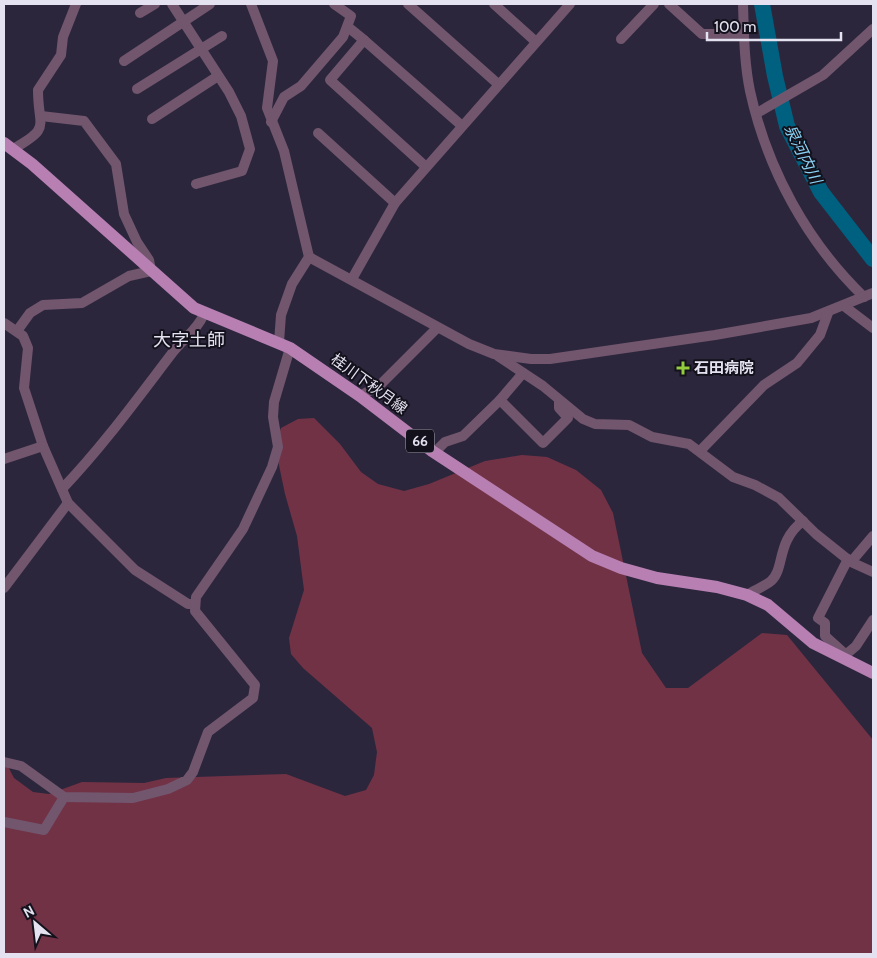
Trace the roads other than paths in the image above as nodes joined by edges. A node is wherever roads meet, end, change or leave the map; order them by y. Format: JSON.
{"nodes":[{"id":1,"x":76,"y":4,"type":"edge"},
{"id":2,"x":155,"y":4,"type":"edge"},
{"id":3,"x":172,"y":4,"type":"edge"},
{"id":4,"x":210,"y":4,"type":"edge"},
{"id":5,"x":252,"y":4,"type":"edge"},
{"id":6,"x":334,"y":4,"type":"edge"},
{"id":7,"x":408,"y":4,"type":"edge"},
{"id":8,"x":494,"y":4,"type":"edge"},
{"id":9,"x":570,"y":4,"type":"edge"},
{"id":10,"x":654,"y":4,"type":"edge"},
{"id":11,"x":669,"y":4,"type":"edge"},
{"id":12,"x":743,"y":4,"type":"edge"},
{"id":13,"x":140,"y":13,"type":"dead end"},
{"id":14,"x":183,"y":22,"type":"junction"},
{"id":15,"x":348,"y":27,"type":"junction"},
{"id":16,"x":873,"y":29,"type":"edge"},
{"id":17,"x":744,"y":34,"type":"junction"},
{"id":18,"x":222,"y":36,"type":"dead end"},
{"id":19,"x":622,"y":39,"type":"dead end"},
{"id":20,"x":364,"y":40,"type":"junction"},
{"id":21,"x":535,"y":41,"type":"junction"},
{"id":22,"x":202,"y":49,"type":"junction"},
{"id":23,"x":124,"y":61,"type":"dead end"},
{"id":24,"x":316,"y":70,"type":"junction"},
{"id":25,"x":218,"y":76,"type":"junction"},
{"id":26,"x":330,"y":80,"type":"junction"},
{"id":27,"x":498,"y":84,"type":"junction"},
{"id":28,"x":138,"y":89,"type":"dead end"},
{"id":29,"x":759,"y":112,"type":"junction"},
{"id":30,"x":41,"y":116,"type":"junction"},
{"id":31,"x":152,"y":119,"type":"dead end"},
{"id":32,"x":271,"y":122,"type":"junction"},
{"id":33,"x":461,"y":125,"type":"junction"},
{"id":34,"x":318,"y":133,"type":"dead end"},
{"id":35,"x":7,"y":148,"type":"edge"},
{"id":36,"x":425,"y":166,"type":"junction"},
{"id":37,"x":196,"y":184,"type":"dead end"},
{"id":38,"x":394,"y":203,"type":"junction"},
{"id":39,"x":309,"y":257,"type":"junction"},
{"id":40,"x":151,"y":271,"type":"junction"},
{"id":41,"x":352,"y":279,"type":"junction"},
{"id":42,"x":868,"y":295,"type":"edge"},
{"id":43,"x":844,"y":306,"type":"junction"},
{"id":44,"x":828,"y":313,"type":"junction"},
{"id":45,"x":204,"y":314,"type":"junction"},
{"id":46,"x":4,"y":323,"type":"edge"},
{"id":47,"x":437,"y":328,"type":"junction"},
{"id":48,"x":873,"y":328,"type":"edge"},
{"id":49,"x":17,"y":331,"type":"junction"},
{"id":50,"x":285,"y":345,"type":"junction"},
{"id":51,"x":494,"y":354,"type":"junction"},
{"id":52,"x":523,"y":373,"type":"junction"},
{"id":53,"x":360,"y":396,"type":"junction"},
{"id":54,"x":559,"y":399,"type":"junction"},
{"id":55,"x":500,"y":400,"type":"junction"},
{"id":56,"x":43,"y":446,"type":"junction"},
{"id":57,"x":700,"y":451,"type":"junction"},
{"id":58,"x":435,"y":452,"type":"junction"},
{"id":59,"x":4,"y":459,"type":"edge"},
{"id":60,"x":62,"y":489,"type":"junction"},
{"id":61,"x":68,"y":503,"type":"junction"},
{"id":62,"x":803,"y":521,"type":"junction"},
{"id":63,"x":873,"y":536,"type":"edge"},
{"id":64,"x":850,"y":560,"type":"junction"},
{"id":65,"x":873,"y":572,"type":"edge"},
{"id":66,"x":4,"y":588,"type":"edge"},
{"id":67,"x":747,"y":595,"type":"junction"},
{"id":68,"x":194,"y":604,"type":"junction"},
{"id":69,"x":873,"y":620,"type":"edge"},
{"id":70,"x":844,"y":656,"type":"junction"},
{"id":71,"x":873,"y":672,"type":"edge"},
{"id":72,"x":4,"y":762,"type":"edge"},
{"id":73,"x":64,"y":797,"type":"junction"},
{"id":74,"x":4,"y":822,"type":"edge"}],
"edges":[{"from":1,"to":30,"type":"street"},
{"from":2,"to":13,"type":"street"},
{"from":3,"to":14,"type":"street"},
{"from":4,"to":14,"type":"street"},
{"from":5,"to":32,"type":"street"},
{"from":6,"to":15,"type":"street"},
{"from":7,"to":27,"type":"street"},
{"from":8,"to":21,"type":"street"},
{"from":9,"to":21,"type":"street"},
{"from":10,"to":19,"type":"street"},
{"from":11,"to":17,"type":"street"},
{"from":12,"to":17,"type":"street"},
{"from":14,"to":22,"type":"street"},
{"from":14,"to":23,"type":"street"},
{"from":15,"to":20,"type":"street"},
{"from":15,"to":24,"type":"street"},
{"from":16,"to":29,"type":"street"},
{"from":17,"to":29,"type":"street"},
{"from":18,"to":22,"type":"street"},
{"from":20,"to":26,"type":"street"},
{"from":20,"to":33,"type":"street"},
{"from":21,"to":27,"type":"street"},
{"from":22,"to":25,"type":"street"},
{"from":22,"to":28,"type":"street"},
{"from":24,"to":26,"type":"street"},
{"from":24,"to":32,"type":"street"},
{"from":25,"to":31,"type":"street"},
{"from":25,"to":37,"type":"street"},
{"from":26,"to":36,"type":"street"},
{"from":27,"to":33,"type":"street"},
{"from":29,"to":42,"type":"street"},
{"from":30,"to":35,"type":"street"},
{"from":30,"to":40,"type":"street"},
{"from":32,"to":39,"type":"street"},
{"from":33,"to":36,"type":"street"},
{"from":34,"to":38,"type":"street"},
{"from":35,"to":40,"type":"main road","name":"桂川下秋月線","number":"66"},
{"from":36,"to":38,"type":"street"},
{"from":38,"to":41,"type":"street"},
{"from":39,"to":41,"type":"street"},
{"from":39,"to":50,"type":"street"},
{"from":40,"to":45,"type":"main road","name":"桂川下秋月線","number":"66"},
{"from":40,"to":49,"type":"street"},
{"from":41,"to":47,"type":"street"},
{"from":42,"to":43,"type":"street"},
{"from":43,"to":44,"type":"street"},
{"from":43,"to":48,"type":"street"},
{"from":44,"to":51,"type":"street"},
{"from":44,"to":57,"type":"street"},
{"from":45,"to":50,"type":"main road","name":"桂川下秋月線","number":"66"},
{"from":45,"to":60,"type":"street"},
{"from":46,"to":49,"type":"street"},
{"from":47,"to":51,"type":"street"},
{"from":47,"to":53,"type":"street"},
{"from":49,"to":56,"type":"street"},
{"from":50,"to":53,"type":"main road","name":"桂川下秋月線","number":"66"},
{"from":50,"to":68,"type":"street"},
{"from":51,"to":52,"type":"street"},
{"from":52,"to":54,"type":"street"},
{"from":52,"to":55,"type":"street"},
{"from":53,"to":58,"type":"main road","name":"桂川下秋月線","number":"66"},
{"from":54,"to":55,"type":"street"},
{"from":54,"to":57,"type":"street"},
{"from":55,"to":58,"type":"street"},
{"from":56,"to":59,"type":"street"},
{"from":56,"to":60,"type":"street"},
{"from":57,"to":62,"type":"street"},
{"from":58,"to":67,"type":"main road","name":"桂川下秋月線","number":"66"},
{"from":60,"to":61,"type":"street"},
{"from":61,"to":66,"type":"street"},
{"from":61,"to":68,"type":"street"},
{"from":62,"to":64,"type":"street"},
{"from":62,"to":67,"type":"street"},
{"from":63,"to":64,"type":"street"},
{"from":64,"to":65,"type":"street"},
{"from":64,"to":70,"type":"street"},
{"from":67,"to":70,"type":"main road","name":"桂川下秋月線","number":"66"},
{"from":68,"to":73,"type":"street"},
{"from":69,"to":70,"type":"street"},
{"from":70,"to":71,"type":"main road","name":"桂川下秋月線","number":"66"},
{"from":72,"to":73,"type":"street"},
{"from":73,"to":74,"type":"street"}]}
